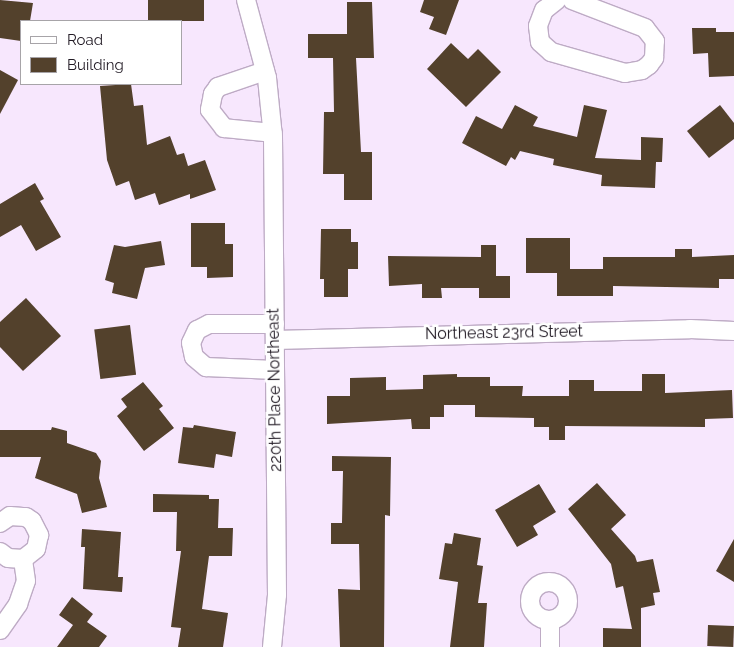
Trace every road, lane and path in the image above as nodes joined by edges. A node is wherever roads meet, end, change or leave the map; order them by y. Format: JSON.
{"nodes":[{"id":1,"x":246,"y":0,"type":"edge"},
{"id":2,"x":557,"y":0,"type":"edge"},
{"id":3,"x":572,"y":0,"type":"edge"},
{"id":4,"x":265,"y":71,"type":"junction"},
{"id":5,"x":273,"y":133,"type":"junction"},
{"id":6,"x":734,"y":330,"type":"edge"},
{"id":7,"x":275,"y":332,"type":"junction"},
{"id":8,"x":275,"y":370,"type":"junction"},
{"id":9,"x":0,"y":523,"type":"edge"},
{"id":10,"x":0,"y":552,"type":"edge"},
{"id":11,"x":23,"y":559,"type":"junction"},
{"id":12,"x":550,"y":620,"type":"dead end"},
{"id":13,"x":0,"y":630,"type":"edge"},
{"id":14,"x":272,"y":647,"type":"edge"},
{"id":15,"x":550,"y":647,"type":"edge"}],
"edges":[{"from":1,"to":4,"type":"street","name":"220th Place Northeast"},
{"from":2,"to":3,"type":"street"},
{"from":4,"to":5,"type":"street","name":"220th Place Northeast"},
{"from":4,"to":5,"type":"street"},
{"from":5,"to":7,"type":"street","name":"220th Place Northeast"},
{"from":6,"to":7,"type":"street","name":"Northeast 23rd Street"},
{"from":7,"to":8,"type":"street","name":"220th Place Northeast"},
{"from":7,"to":8,"type":"street","name":"Northeast 23rd Street"},
{"from":8,"to":14,"type":"street","name":"220th Place Northeast"},
{"from":9,"to":11,"type":"street"},
{"from":10,"to":11,"type":"street"},
{"from":11,"to":13,"type":"street"},
{"from":12,"to":15,"type":"street"}]}
